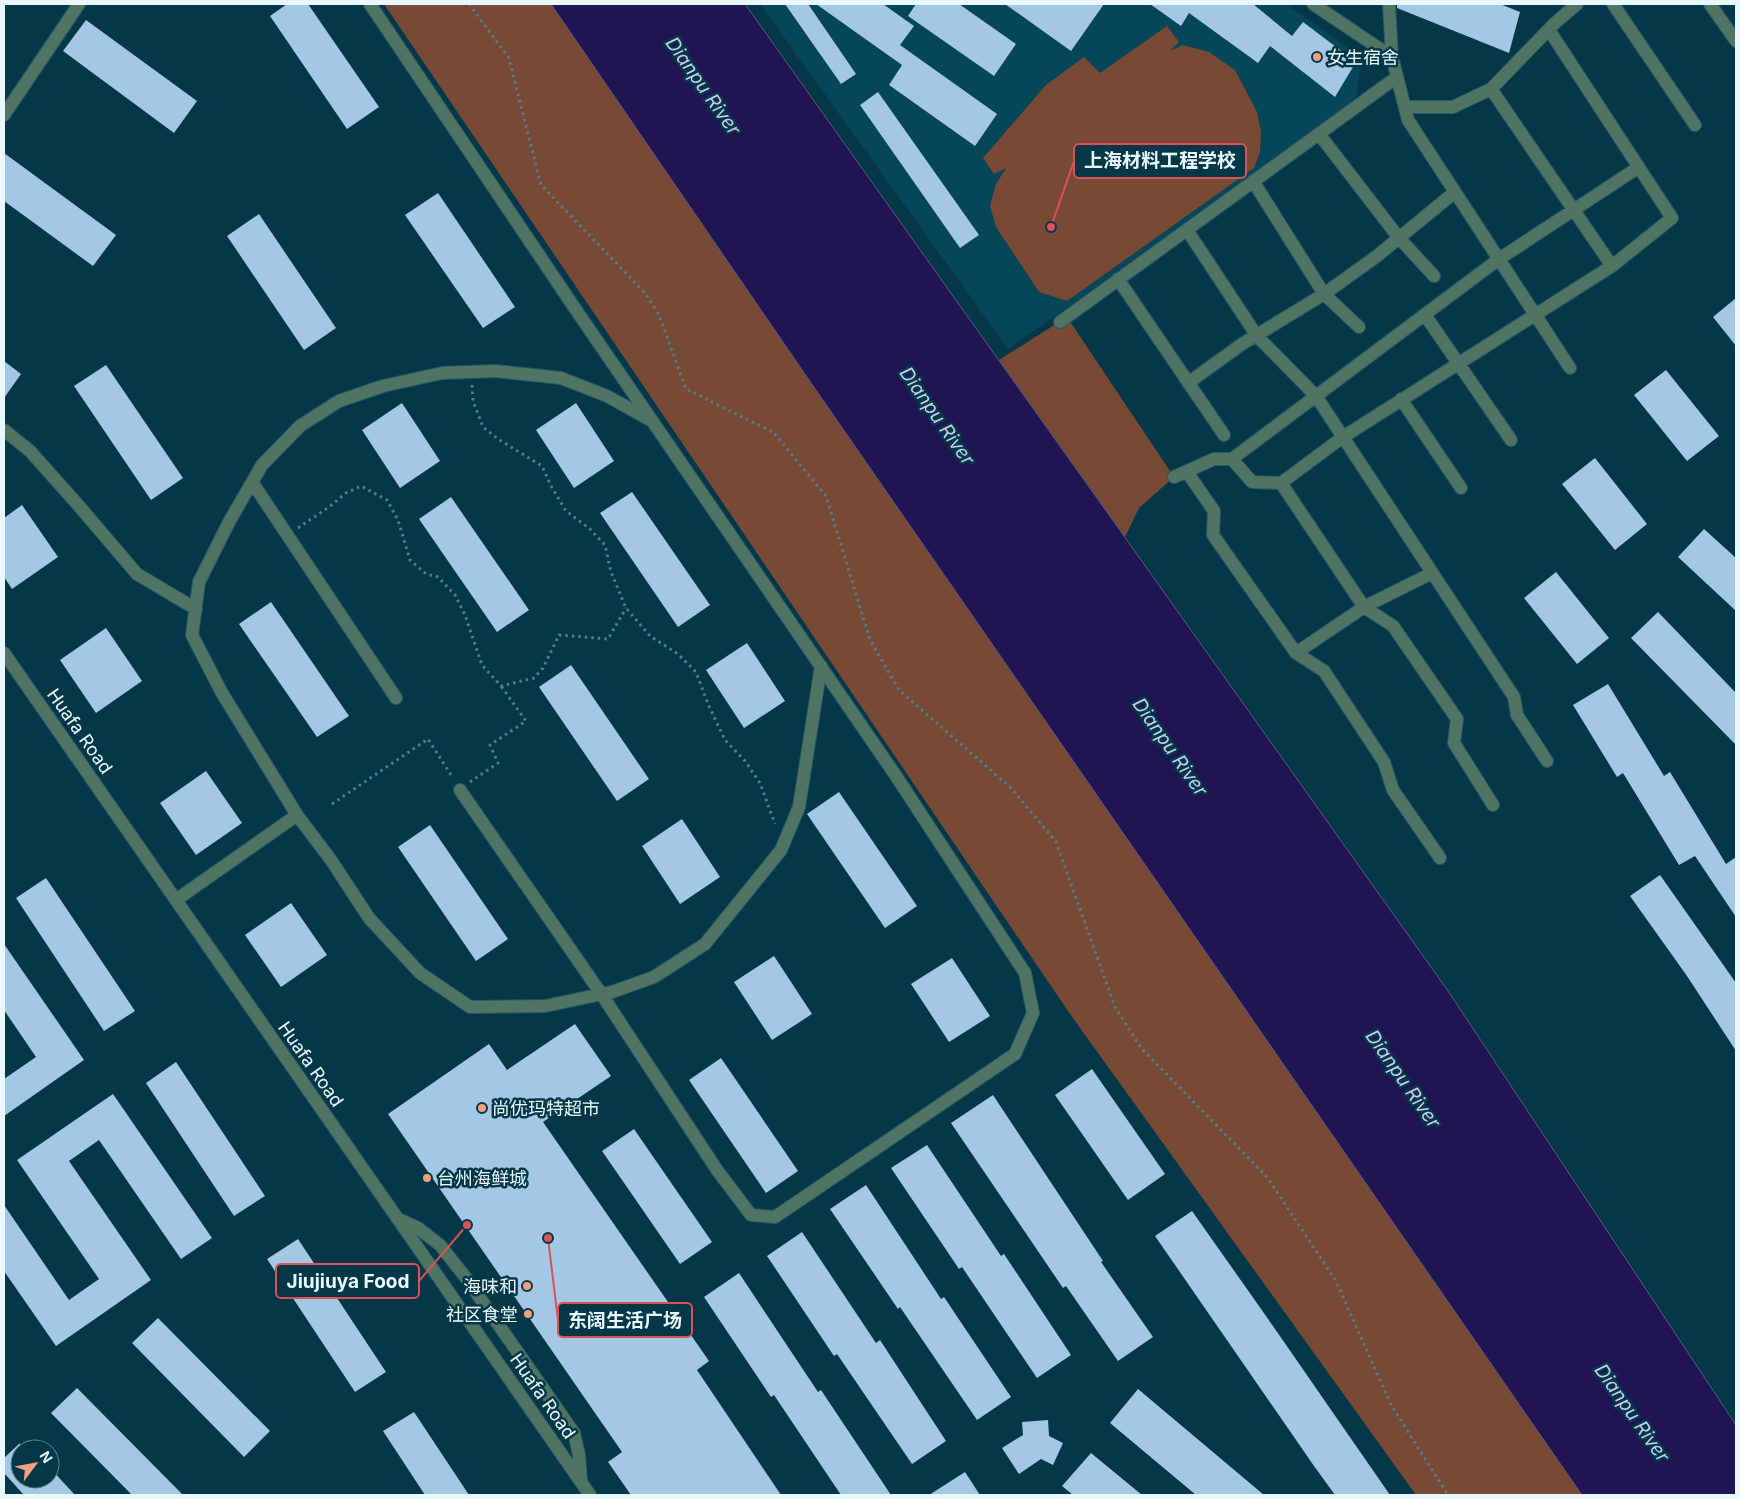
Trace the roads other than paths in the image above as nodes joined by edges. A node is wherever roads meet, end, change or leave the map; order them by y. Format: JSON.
{"nodes":[{"id":1,"x":79,"y":4,"type":"edge"},
{"id":2,"x":370,"y":4,"type":"edge"},
{"id":3,"x":1313,"y":4,"type":"edge"},
{"id":4,"x":1389,"y":4,"type":"edge"},
{"id":5,"x":1577,"y":4,"type":"edge"},
{"id":6,"x":1613,"y":4,"type":"edge"},
{"id":7,"x":1710,"y":4,"type":"edge"},
{"id":8,"x":1549,"y":30,"type":"junction"},
{"id":9,"x":1736,"y":41,"type":"edge"},
{"id":10,"x":1392,"y":57,"type":"junction"},
{"id":11,"x":1397,"y":77,"type":"junction"},
{"id":12,"x":1491,"y":89,"type":"junction"},
{"id":13,"x":1405,"y":107,"type":"junction"},
{"id":14,"x":4,"y":115,"type":"edge"},
{"id":15,"x":1694,"y":125,"type":"dead end"},
{"id":16,"x":1319,"y":134,"type":"junction"},
{"id":17,"x":1639,"y":167,"type":"junction"},
{"id":18,"x":1254,"y":182,"type":"junction"},
{"id":19,"x":1455,"y":192,"type":"junction"},
{"id":20,"x":1574,"y":210,"type":"junction"},
{"id":21,"x":1187,"y":230,"type":"junction"},
{"id":22,"x":1399,"y":238,"type":"junction"},
{"id":23,"x":1499,"y":259,"type":"junction"},
{"id":24,"x":1612,"y":266,"type":"junction"},
{"id":25,"x":1434,"y":276,"type":"dead end"},
{"id":26,"x":1118,"y":280,"type":"junction"},
{"id":27,"x":1324,"y":294,"type":"junction"},
{"id":28,"x":1535,"y":314,"type":"junction"},
{"id":29,"x":1425,"y":315,"type":"junction"},
{"id":30,"x":1060,"y":322,"type":"dead end"},
{"id":31,"x":1358,"y":328,"type":"dead end"},
{"id":32,"x":1257,"y":336,"type":"junction"},
{"id":33,"x":1458,"y":363,"type":"junction"},
{"id":34,"x":1570,"y":368,"type":"dead end"},
{"id":35,"x":1188,"y":383,"type":"junction"},
{"id":36,"x":1316,"y":396,"type":"junction"},
{"id":37,"x":1401,"y":399,"type":"junction"},
{"id":38,"x":654,"y":422,"type":"junction"},
{"id":39,"x":4,"y":430,"type":"edge"},
{"id":40,"x":1224,"y":435,"type":"dead end"},
{"id":41,"x":1343,"y":437,"type":"junction"},
{"id":42,"x":1511,"y":440,"type":"dead end"},
{"id":43,"x":1232,"y":459,"type":"junction"},
{"id":44,"x":1186,"y":472,"type":"junction"},
{"id":45,"x":1174,"y":477,"type":"dead end"},
{"id":46,"x":252,"y":482,"type":"junction"},
{"id":47,"x":1281,"y":483,"type":"junction"},
{"id":48,"x":1461,"y":488,"type":"dead end"},
{"id":49,"x":1432,"y":573,"type":"junction"},
{"id":50,"x":1364,"y":607,"type":"junction"},
{"id":51,"x":196,"y":609,"type":"junction"},
{"id":52,"x":4,"y":652,"type":"edge"},
{"id":53,"x":1296,"y":653,"type":"junction"},
{"id":54,"x":821,"y":666,"type":"junction"},
{"id":55,"x":396,"y":698,"type":"dead end"},
{"id":56,"x":1547,"y":761,"type":"dead end"},
{"id":57,"x":460,"y":790,"type":"road end"},
{"id":58,"x":1493,"y":805,"type":"dead end"},
{"id":59,"x":297,"y":816,"type":"junction"},
{"id":60,"x":1440,"y":858,"type":"dead end"},
{"id":61,"x":176,"y":900,"type":"junction"},
{"id":62,"x":602,"y":995,"type":"junction"},
{"id":63,"x":398,"y":1219,"type":"junction"},
{"id":64,"x":581,"y":1481,"type":"junction"},
{"id":65,"x":590,"y":1495,"type":"edge"}],
"edges":[{"from":1,"to":14,"type":"street"},
{"from":2,"to":38,"type":"street"},
{"from":3,"to":10,"type":"street"},
{"from":4,"to":10,"type":"street"},
{"from":5,"to":8,"type":"street"},
{"from":6,"to":15,"type":"street"},
{"from":7,"to":9,"type":"street"},
{"from":8,"to":12,"type":"street"},
{"from":8,"to":17,"type":"street"},
{"from":10,"to":11,"type":"street"},
{"from":11,"to":13,"type":"street"},
{"from":11,"to":16,"type":"street"},
{"from":12,"to":13,"type":"street"},
{"from":12,"to":20,"type":"street"},
{"from":13,"to":19,"type":"street"},
{"from":16,"to":18,"type":"street"},
{"from":16,"to":22,"type":"street"},
{"from":17,"to":20,"type":"street"},
{"from":17,"to":24,"type":"street"},
{"from":18,"to":21,"type":"street"},
{"from":18,"to":27,"type":"street"},
{"from":19,"to":22,"type":"street"},
{"from":19,"to":23,"type":"street"},
{"from":20,"to":23,"type":"street"},
{"from":20,"to":24,"type":"street"},
{"from":21,"to":26,"type":"street"},
{"from":21,"to":32,"type":"street"},
{"from":22,"to":25,"type":"street"},
{"from":22,"to":27,"type":"street"},
{"from":23,"to":28,"type":"street"},
{"from":23,"to":29,"type":"street"},
{"from":24,"to":28,"type":"street"},
{"from":26,"to":30,"type":"street"},
{"from":26,"to":35,"type":"street"},
{"from":27,"to":31,"type":"street"},
{"from":27,"to":32,"type":"street"},
{"from":28,"to":33,"type":"street"},
{"from":28,"to":34,"type":"street"},
{"from":29,"to":33,"type":"street"},
{"from":29,"to":36,"type":"street"},
{"from":32,"to":35,"type":"street"},
{"from":32,"to":36,"type":"street"},
{"from":33,"to":37,"type":"street"},
{"from":33,"to":42,"type":"street"},
{"from":35,"to":40,"type":"street"},
{"from":36,"to":41,"type":"street"},
{"from":36,"to":43,"type":"street"},
{"from":37,"to":41,"type":"street"},
{"from":37,"to":48,"type":"street"},
{"from":38,"to":46,"type":"street"},
{"from":38,"to":54,"type":"street"},
{"from":39,"to":51,"type":"street"},
{"from":41,"to":47,"type":"street"},
{"from":41,"to":49,"type":"street"},
{"from":43,"to":44,"type":"street"},
{"from":43,"to":47,"type":"street"},
{"from":44,"to":45,"type":"street"},
{"from":44,"to":53,"type":"street"},
{"from":46,"to":51,"type":"street"},
{"from":46,"to":55,"type":"street"},
{"from":47,"to":50,"type":"street"},
{"from":49,"to":50,"type":"street"},
{"from":49,"to":56,"type":"street"},
{"from":50,"to":53,"type":"street"},
{"from":50,"to":58,"type":"street"},
{"from":51,"to":59,"type":"street"},
{"from":52,"to":61,"type":"street","name":"Huafa Road"},
{"from":53,"to":60,"type":"street"},
{"from":54,"to":62,"type":"street"},
{"from":54,"to":62,"type":"street"},
{"from":57,"to":62,"type":"street"},
{"from":59,"to":61,"type":"street"},
{"from":59,"to":62,"type":"street"},
{"from":61,"to":63,"type":"street","name":"Huafa Road"},
{"from":63,"to":64,"type":"street","name":"Huafa Road"},
{"from":63,"to":64,"type":"street"},
{"from":64,"to":65,"type":"street","name":"Huafa Road"}]}
